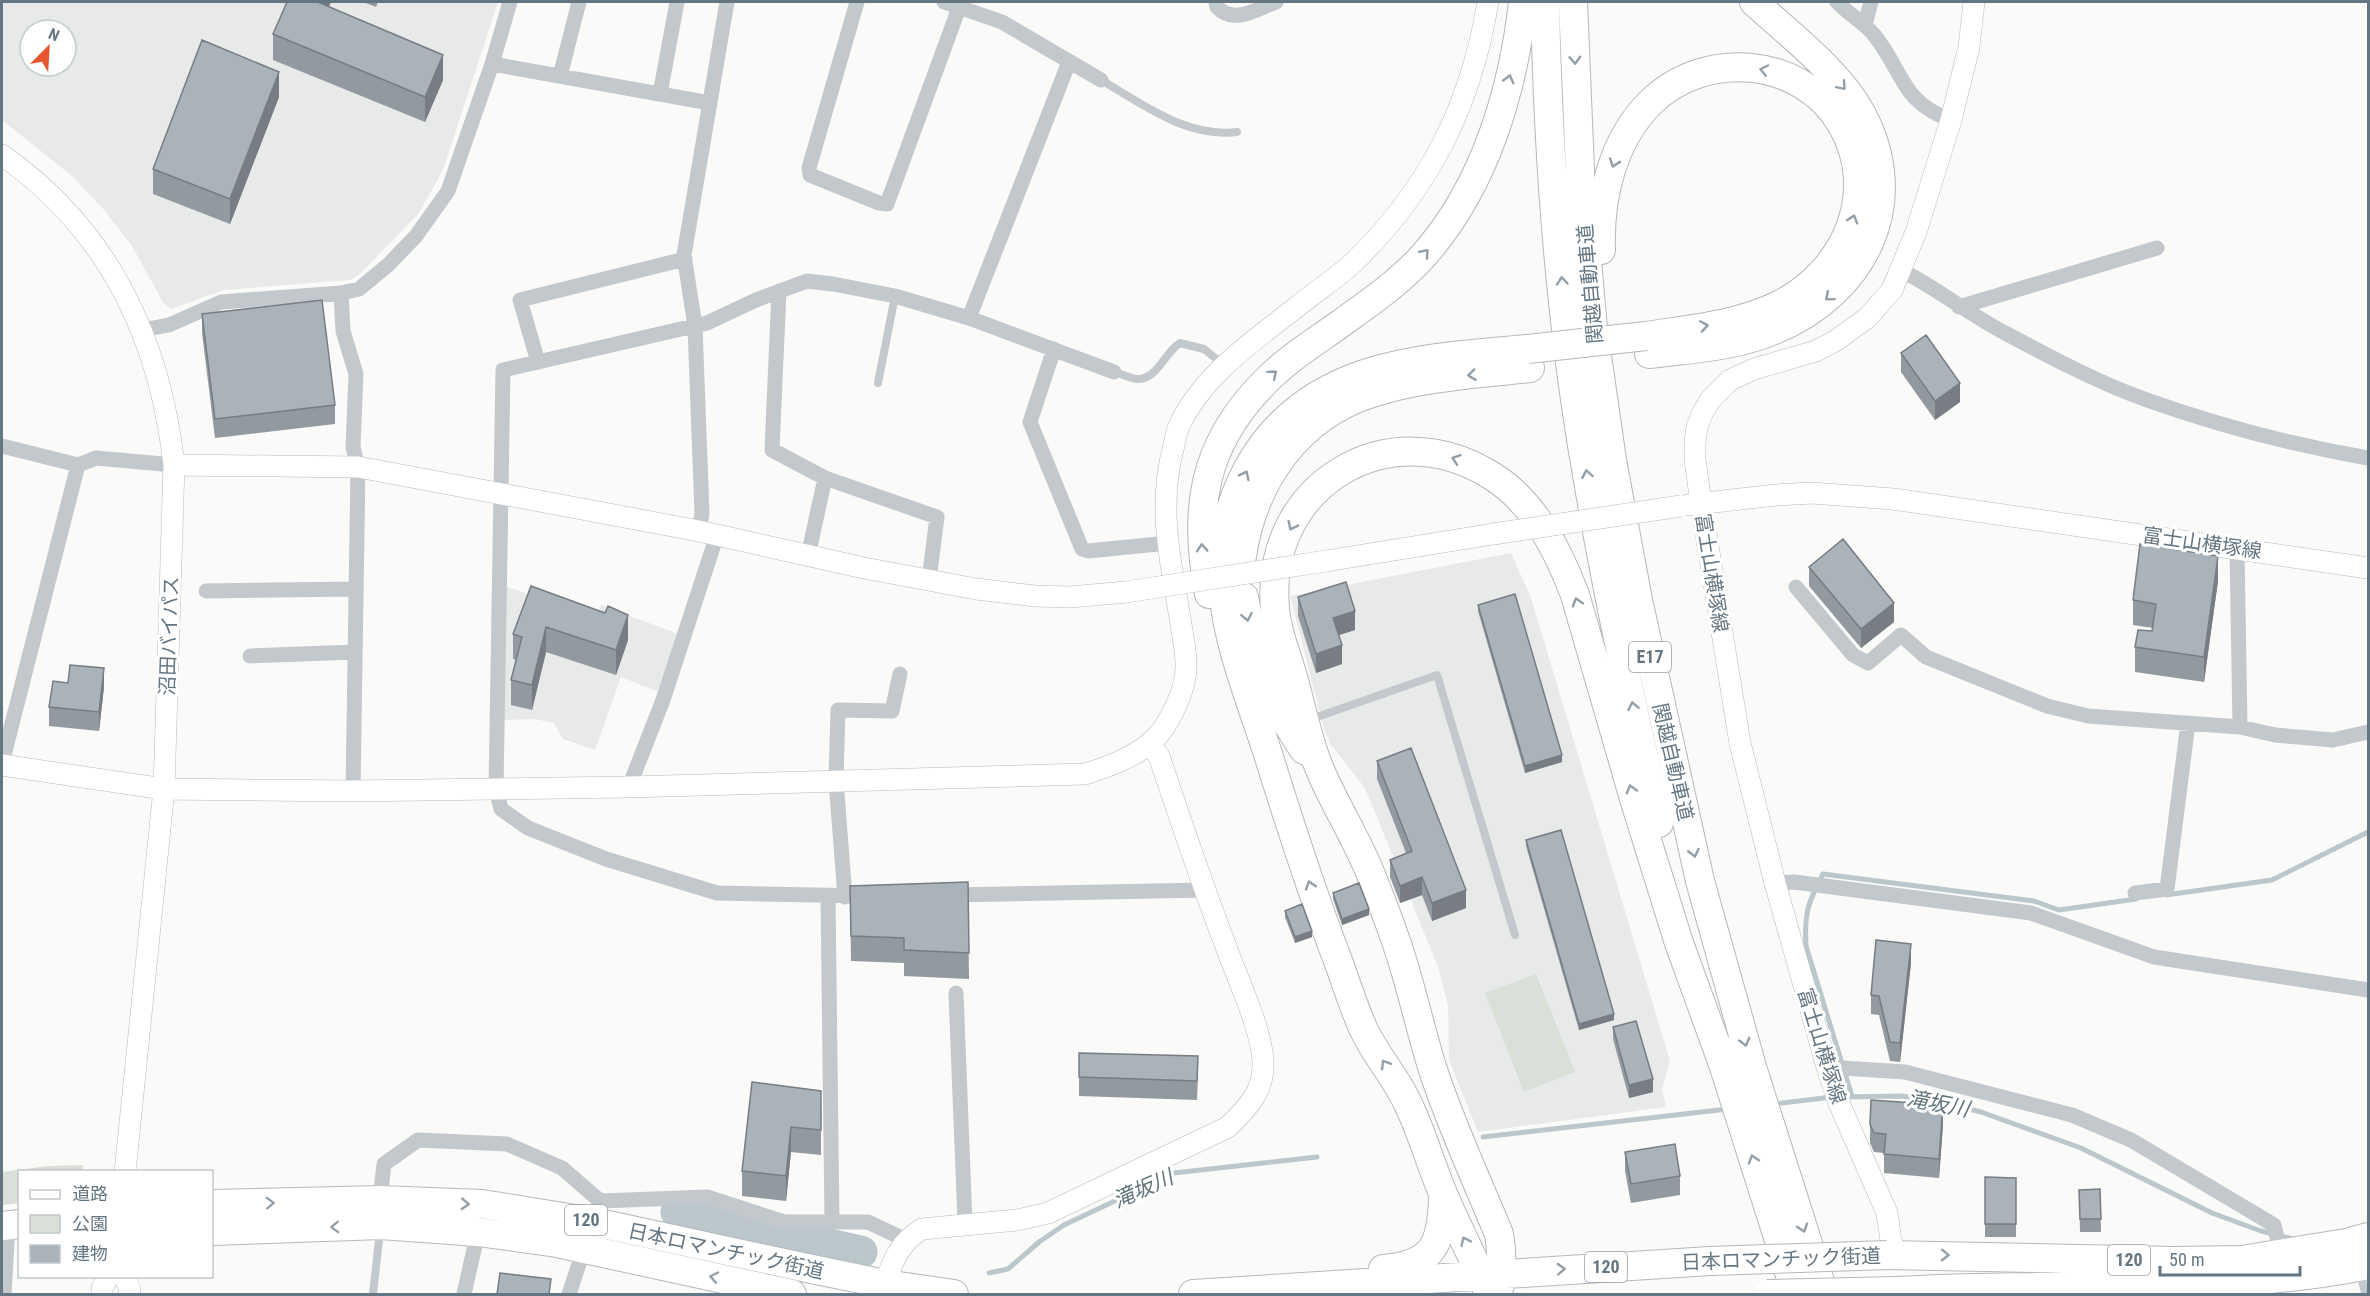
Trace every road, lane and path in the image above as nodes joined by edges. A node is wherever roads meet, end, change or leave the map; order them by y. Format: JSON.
{"nodes":[{"id":1,"x":510,"y":2,"type":"edge"},
{"id":2,"x":579,"y":2,"type":"edge"},
{"id":3,"x":677,"y":2,"type":"edge"},
{"id":4,"x":727,"y":2,"type":"edge"},
{"id":5,"x":857,"y":2,"type":"edge"},
{"id":6,"x":1215,"y":2,"type":"edge"},
{"id":7,"x":1276,"y":2,"type":"edge"},
{"id":8,"x":1488,"y":2,"type":"edge"},
{"id":9,"x":1523,"y":2,"type":"edge"},
{"id":10,"x":1545,"y":2,"type":"edge"},
{"id":11,"x":1573,"y":2,"type":"edge"},
{"id":12,"x":1754,"y":2,"type":"edge"},
{"id":13,"x":1837,"y":2,"type":"edge"},
{"id":14,"x":1871,"y":2,"type":"edge"},
{"id":15,"x":1974,"y":2,"type":"edge"},
{"id":16,"x":950,"y":3,"type":"edge"},
{"id":17,"x":1865,"y":25,"type":"junction"},
{"id":18,"x":1070,"y":62,"type":"junction"},
{"id":19,"x":492,"y":64,"type":"junction"},
{"id":20,"x":560,"y":76,"type":"junction"},
{"id":21,"x":1101,"y":80,"type":"joint"},
{"id":22,"x":660,"y":94,"type":"junction"},
{"id":23,"x":710,"y":103,"type":"junction"},
{"id":24,"x":1951,"y":120,"type":"junction"},
{"id":25,"x":1238,"y":132,"type":"dead end"},
{"id":26,"x":2,"y":155,"type":"edge"},
{"id":27,"x":2157,"y":248,"type":"dead end"},
{"id":28,"x":685,"y":259,"type":"junction"},
{"id":29,"x":1901,"y":270,"type":"junction"},
{"id":30,"x":779,"y":291,"type":"junction"},
{"id":31,"x":340,"y":293,"type":"junction"},
{"id":32,"x":895,"y":296,"type":"junction"},
{"id":33,"x":1959,"y":307,"type":"junction"},
{"id":34,"x":969,"y":318,"type":"junction"},
{"id":35,"x":695,"y":326,"type":"junction"},
{"id":36,"x":142,"y":330,"type":"junction"},
{"id":37,"x":1648,"y":345,"type":"junction"},
{"id":38,"x":1054,"y":349,"type":"junction"},
{"id":39,"x":1529,"y":358,"type":"junction"},
{"id":40,"x":538,"y":362,"type":"junction"},
{"id":41,"x":1225,"y":366,"type":"junction"},
{"id":42,"x":1114,"y":372,"type":"joint"},
{"id":43,"x":878,"y":383,"type":"dead end"},
{"id":44,"x":2,"y":446,"type":"edge"},
{"id":45,"x":2368,"y":458,"type":"edge"},
{"id":46,"x":78,"y":465,"type":"junction"},
{"id":47,"x":174,"y":465,"type":"junction"},
{"id":48,"x":358,"y":467,"type":"junction"},
{"id":49,"x":825,"y":478,"type":"junction"},
{"id":50,"x":501,"y":494,"type":"junction"},
{"id":51,"x":1691,"y":504,"type":"junction"},
{"id":52,"x":708,"y":533,"type":"junction"},
{"id":53,"x":1168,"y":543,"type":"junction"},
{"id":54,"x":2237,"y":548,"type":"junction"},
{"id":55,"x":808,"y":556,"type":"junction"},
{"id":56,"x":2368,"y":567,"type":"edge"},
{"id":57,"x":929,"y":580,"type":"junction"},
{"id":58,"x":1796,"y":587,"type":"dead end"},
{"id":59,"x":356,"y":589,"type":"junction"},
{"id":60,"x":206,"y":591,"type":"dead end"},
{"id":61,"x":355,"y":652,"type":"junction"},
{"id":62,"x":250,"y":656,"type":"dead end"},
{"id":63,"x":900,"y":674,"type":"dead end"},
{"id":64,"x":1243,"y":683,"type":"junction"},
{"id":65,"x":2188,"y":723,"type":"junction"},
{"id":66,"x":2240,"y":727,"type":"junction"},
{"id":67,"x":2368,"y":732,"type":"edge"},
{"id":68,"x":1282,"y":733,"type":"junction"},
{"id":69,"x":1668,"y":742,"type":"junction"},
{"id":70,"x":1150,"y":744,"type":"junction"},
{"id":71,"x":2,"y":764,"type":"edge"},
{"id":72,"x":836,"y":781,"type":"junction"},
{"id":73,"x":629,"y":787,"type":"junction"},
{"id":74,"x":164,"y":789,"type":"junction"},
{"id":75,"x":496,"y":789,"type":"junction"},
{"id":76,"x":352,"y":791,"type":"junction"},
{"id":77,"x":1775,"y":883,"type":"junction"},
{"id":78,"x":1204,"y":890,"type":"junction"},
{"id":79,"x":2135,"y":893,"type":"dead end"},
{"id":80,"x":939,"y":895,"type":"edge"},
{"id":81,"x":828,"y":896,"type":"junction"},
{"id":82,"x":881,"y":896,"type":"edge"},
{"id":83,"x":845,"y":897,"type":"junction"},
{"id":84,"x":1515,"y":935,"type":"dead end"},
{"id":85,"x":2368,"y":990,"type":"edge"},
{"id":86,"x":956,"y":993,"type":"dead end"},
{"id":87,"x":1723,"y":1064,"type":"junction"},
{"id":88,"x":1827,"y":1067,"type":"junction"},
{"id":89,"x":125,"y":1170,"type":"edge"},
{"id":90,"x":1443,"y":1194,"type":"junction"},
{"id":91,"x":213,"y":1204,"type":"edge"},
{"id":92,"x":597,"y":1211,"type":"junction"},
{"id":93,"x":380,"y":1213,"type":"junction"},
{"id":94,"x":832,"y":1222,"type":"junction"},
{"id":95,"x":965,"y":1223,"type":"junction"},
{"id":96,"x":10,"y":1225,"type":"edge"},
{"id":97,"x":213,"y":1232,"type":"edge"},
{"id":98,"x":478,"y":1232,"type":"junction"},
{"id":99,"x":2368,"y":1237,"type":"edge"},
{"id":100,"x":906,"y":1240,"type":"junction"},
{"id":101,"x":585,"y":1249,"type":"junction"},
{"id":102,"x":1892,"y":1255,"type":"junction"},
{"id":103,"x":2286,"y":1273,"type":"junction"},
{"id":104,"x":2365,"y":1275,"type":"edge"},
{"id":105,"x":108,"y":1278,"type":"edge"},
{"id":106,"x":125,"y":1278,"type":"edge"},
{"id":107,"x":1493,"y":1284,"type":"edge"},
{"id":108,"x":883,"y":1289,"type":"edge"},
{"id":109,"x":1267,"y":1289,"type":"junction"},
{"id":110,"x":1905,"y":1292,"type":"edge"},
{"id":111,"x":777,"y":1293,"type":"edge"},
{"id":112,"x":4,"y":1294,"type":"edge"},
{"id":113,"x":102,"y":1294,"type":"edge"},
{"id":114,"x":129,"y":1294,"type":"edge"},
{"id":115,"x":373,"y":1294,"type":"edge"},
{"id":116,"x":464,"y":1294,"type":"edge"},
{"id":117,"x":569,"y":1294,"type":"edge"},
{"id":118,"x":954,"y":1294,"type":"edge"},
{"id":119,"x":1192,"y":1294,"type":"edge"},
{"id":120,"x":1767,"y":1294,"type":"edge"},
{"id":121,"x":1796,"y":1294,"type":"edge"},
{"id":122,"x":1824,"y":1294,"type":"edge"}],
"edges":[{"from":1,"to":19,"type":"street"},
{"from":2,"to":20,"type":"street"},
{"from":3,"to":22,"type":"street"},
{"from":4,"to":23,"type":"street"},
{"from":5,"to":16,"type":"street"},
{"from":6,"to":7,"type":"street"},
{"from":8,"to":41,"type":"street"},
{"from":64,"to":9,"type":"highway","one_way":true},
{"from":87,"to":10,"type":"highway","name":"関越自動車道","number":"E17","one_way":true},
{"from":11,"to":69,"type":"highway","name":"関越自動車道","number":"E17","one_way":true},
{"from":12,"to":37,"type":"highway","one_way":true},
{"from":13,"to":17,"type":"street"},
{"from":14,"to":17,"type":"street"},
{"from":15,"to":24,"type":"street"},
{"from":16,"to":18,"type":"street"},
{"from":17,"to":24,"type":"street"},
{"from":18,"to":21,"type":"street"},
{"from":18,"to":34,"type":"street"},
{"from":19,"to":20,"type":"street"},
{"from":19,"to":31,"type":"street"},
{"from":20,"to":22,"type":"street"},
{"from":21,"to":25,"type":"lane"},
{"from":22,"to":23,"type":"street"},
{"from":23,"to":28,"type":"street"},
{"from":24,"to":29,"type":"street"},
{"from":26,"to":36,"type":"street","name":"沼田バイパス"},
{"from":27,"to":33,"type":"street"},
{"from":28,"to":35,"type":"street"},
{"from":28,"to":40,"type":"street"},
{"from":29,"to":33,"type":"street"},
{"from":29,"to":51,"type":"street"},
{"from":30,"to":32,"type":"street"},
{"from":30,"to":35,"type":"street"},
{"from":30,"to":49,"type":"street"},
{"from":31,"to":36,"type":"street"},
{"from":31,"to":48,"type":"street"},
{"from":32,"to":34,"type":"street"},
{"from":32,"to":43,"type":"lane"},
{"from":33,"to":45,"type":"street"},
{"from":34,"to":38,"type":"street"},
{"from":35,"to":40,"type":"street"},
{"from":35,"to":52,"type":"street"},
{"from":36,"to":47,"type":"street","name":"沼田バイパス"},
{"from":37,"to":39,"type":"highway"},
{"from":37,"to":69,"type":"highway","one_way":true},
{"from":38,"to":42,"type":"street"},
{"from":38,"to":53,"type":"street"},
{"from":64,"to":39,"type":"highway","one_way":true},
{"from":39,"to":68,"type":"highway","one_way":true},
{"from":40,"to":50,"type":"street"},
{"from":41,"to":42,"type":"lane"},
{"from":41,"to":53,"type":"street"},
{"from":44,"to":46,"type":"street"},
{"from":46,"to":47,"type":"street"},
{"from":46,"to":71,"type":"street"},
{"from":47,"to":48,"type":"street"},
{"from":47,"to":74,"type":"street","name":"沼田バイパス"},
{"from":48,"to":50,"type":"street"},
{"from":48,"to":59,"type":"street"},
{"from":49,"to":55,"type":"street"},
{"from":49,"to":57,"type":"street"},
{"from":50,"to":52,"type":"street"},
{"from":50,"to":75,"type":"street"},
{"from":51,"to":54,"type":"street","name":"富士山横塚線"},
{"from":51,"to":57,"type":"street","bridge":true},
{"from":51,"to":77,"type":"street","name":"富士山横塚線"},
{"from":52,"to":55,"type":"street"},
{"from":52,"to":73,"type":"street"},
{"from":53,"to":70,"type":"street"},
{"from":54,"to":56,"type":"street","name":"富士山横塚線"},
{"from":54,"to":66,"type":"street"},
{"from":55,"to":57,"type":"street"},
{"from":58,"to":65,"type":"street"},
{"from":59,"to":60,"type":"street"},
{"from":59,"to":61,"type":"street"},
{"from":61,"to":62,"type":"street"},
{"from":61,"to":76,"type":"street"},
{"from":63,"to":72,"type":"street"},
{"from":64,"to":68,"type":"highway"},
{"from":65,"to":66,"type":"street"},
{"from":65,"to":79,"type":"street"},
{"from":66,"to":67,"type":"street"},
{"from":68,"to":84,"type":"lane"},
{"from":87,"to":68,"type":"highway","one_way":true},
{"from":90,"to":68,"type":"highway","one_way":true},
{"from":68,"to":107,"type":"highway"},
{"from":69,"to":122,"type":"highway","name":"関越自動車道","number":"E17","one_way":true},
{"from":70,"to":72,"type":"street"},
{"from":70,"to":78,"type":"street"},
{"from":71,"to":74,"type":"street"},
{"from":72,"to":73,"type":"street"},
{"from":72,"to":83,"type":"street"},
{"from":73,"to":75,"type":"street"},
{"from":74,"to":76,"type":"street"},
{"from":74,"to":89,"type":"street","name":"沼田バイパス"},
{"from":75,"to":76,"type":"street"},
{"from":75,"to":81,"type":"street"},
{"from":77,"to":85,"type":"street"},
{"from":77,"to":88,"type":"street","name":"富士山横塚線"},
{"from":78,"to":80,"type":"street"},
{"from":78,"to":95,"type":"street"},
{"from":81,"to":83,"type":"street"},
{"from":81,"to":94,"type":"street"},
{"from":82,"to":83,"type":"street"},
{"from":86,"to":95,"type":"street"},
{"from":121,"to":87,"type":"highway","name":"関越自動車道","number":"E17","one_way":true},
{"from":88,"to":102,"type":"street","name":"富士山横塚線"},
{"from":88,"to":103,"type":"street"},
{"from":107,"to":90,"type":"highway","one_way":true},
{"from":90,"to":109,"type":"highway"},
{"from":91,"to":93,"type":"highway","name":"日本ロマンチック街道","number":"120","one_way":true},
{"from":93,"to":92,"type":"highway","name":"日本ロマンチック街道","number":"120","one_way":true},
{"from":92,"to":93,"type":"street"},
{"from":92,"to":94,"type":"street"},
{"from":92,"to":101,"type":"street"},
{"from":92,"to":108,"type":"highway","name":"日本ロマンチック街道","number":"120"},
{"from":93,"to":97,"type":"highway","name":"日本ロマンチック街道","number":"120","one_way":true},
{"from":93,"to":98,"type":"highway","name":"日本ロマンチック街道","number":"120"},
{"from":93,"to":115,"type":"lane"},
{"from":94,"to":100,"type":"street"},
{"from":95,"to":100,"type":"street"},
{"from":96,"to":112,"type":"street"},
{"from":98,"to":101,"type":"highway","name":"日本ロマンチック街道","number":"120"},
{"from":98,"to":116,"type":"street"},
{"from":99,"to":103,"type":"highway","name":"日本ロマンチック街道","number":"120"},
{"from":100,"to":108,"type":"street"},
{"from":111,"to":101,"type":"highway","name":"日本ロマンチック街道","number":"120","one_way":true},
{"from":101,"to":117,"type":"street"},
{"from":102,"to":103,"type":"highway","name":"日本ロマンチック街道","number":"120","one_way":true},
{"from":107,"to":102,"type":"highway","name":"日本ロマンチック街道","number":"120","one_way":true,"bridge":true},
{"from":102,"to":110,"type":"street"},
{"from":103,"to":104,"type":"highway","name":"日本ロマンチック街道","number":"120"},
{"from":103,"to":110,"type":"highway","name":"日本ロマンチック街道","number":"120"},
{"from":105,"to":113,"type":"street"},
{"from":106,"to":114,"type":"street"},
{"from":107,"to":109,"type":"highway","name":"日本ロマンチック街道","number":"120"},
{"from":108,"to":118,"type":"highway","name":"日本ロマンチック街道","number":"120"},
{"from":109,"to":119,"type":"highway","name":"日本ロマンチック街道","number":"120"},
{"from":110,"to":120,"type":"highway","name":"日本ロマンチック街道","number":"120","bridge":true}]}
